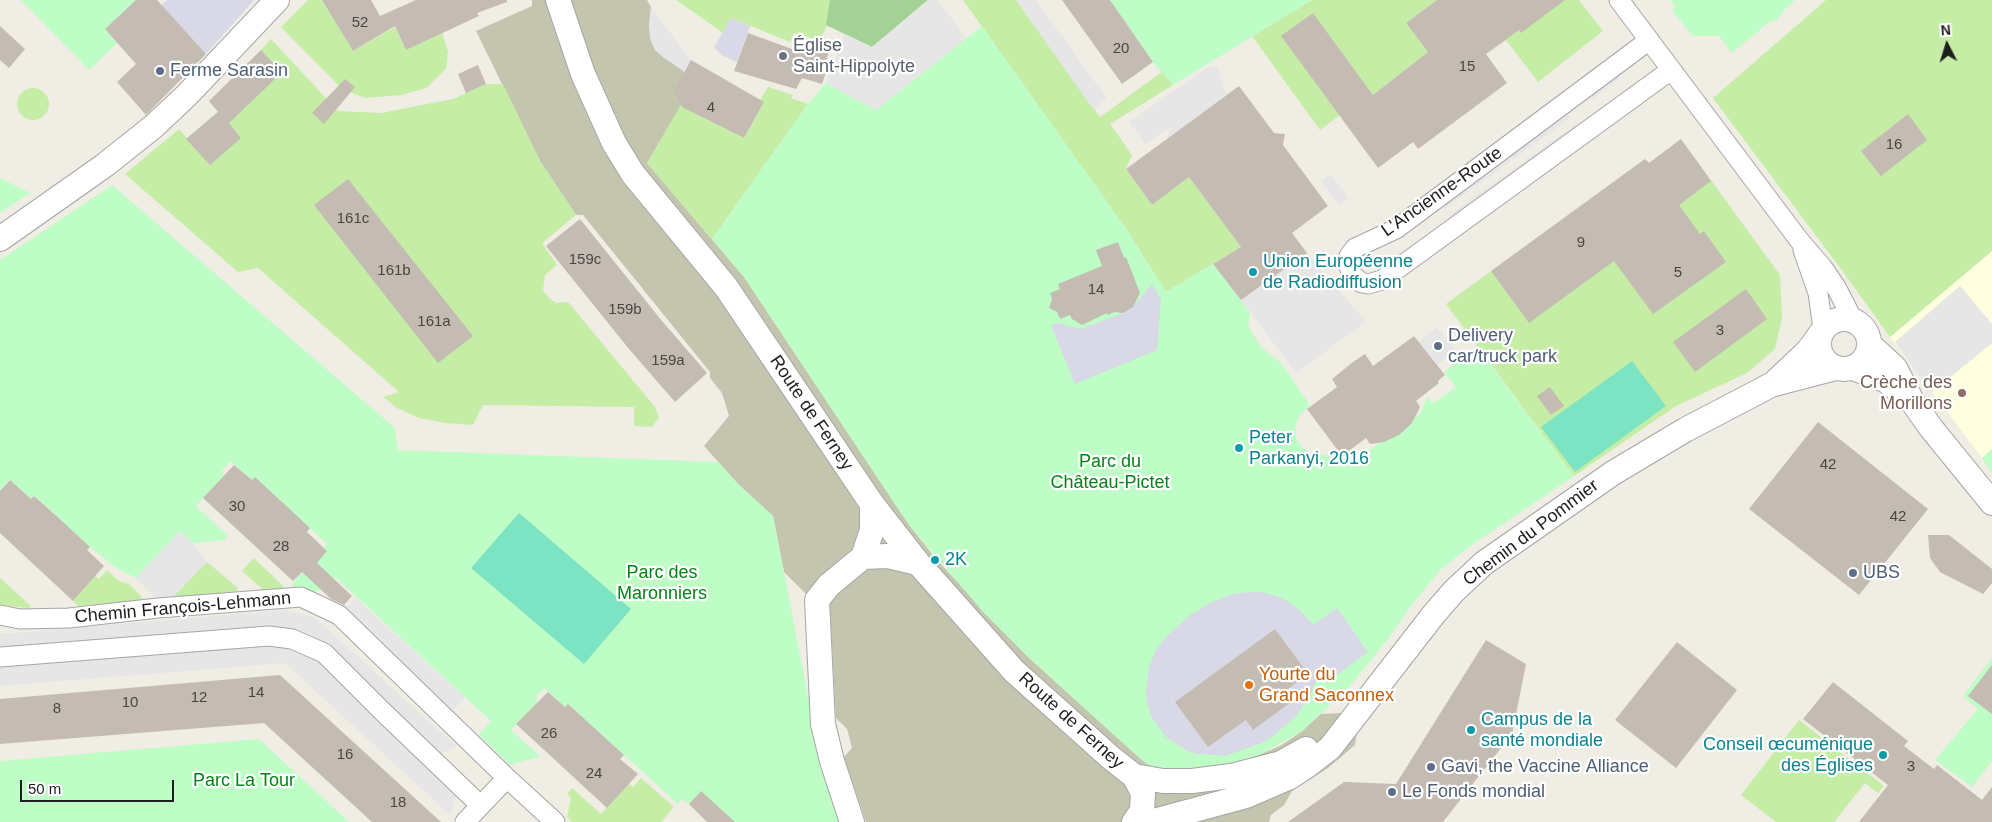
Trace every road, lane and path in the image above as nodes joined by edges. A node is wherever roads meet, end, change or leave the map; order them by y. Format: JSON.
{"nodes":[{"id":1,"x":277,"y":0,"type":"edge"},
{"id":2,"x":558,"y":0,"type":"edge"},
{"id":3,"x":1618,"y":0,"type":"edge"},
{"id":4,"x":1648,"y":41,"type":"junction"},
{"id":5,"x":1670,"y":70,"type":"junction"},
{"id":6,"x":0,"y":239,"type":"edge"},
{"id":7,"x":1799,"y":240,"type":"junction"},
{"id":8,"x":1853,"y":320,"type":"junction"},
{"id":9,"x":1822,"y":331,"type":"junction"},
{"id":10,"x":1870,"y":344,"type":"junction"},
{"id":11,"x":1844,"y":368,"type":"junction"},
{"id":12,"x":1771,"y":385,"type":"junction"},
{"id":13,"x":1912,"y":401,"type":"junction"},
{"id":14,"x":1992,"y":503,"type":"edge"},
{"id":15,"x":872,"y":504,"type":"junction"},
{"id":16,"x":863,"y":557,"type":"junction"},
{"id":17,"x":918,"y":563,"type":"junction"},
{"id":18,"x":0,"y":615,"type":"edge"},
{"id":19,"x":0,"y":657,"type":"edge"},
{"id":20,"x":1352,"y":720,"type":"junction"},
{"id":21,"x":1134,"y":776,"type":"junction"},
{"id":22,"x":507,"y":778,"type":"junction"},
{"id":23,"x":480,"y":805,"type":"junction"},
{"id":24,"x":465,"y":822,"type":"edge"},
{"id":25,"x":556,"y":822,"type":"edge"},
{"id":26,"x":852,"y":822,"type":"edge"},
{"id":27,"x":1134,"y":822,"type":"edge"},
{"id":28,"x":1150,"y":822,"type":"edge"}],
"edges":[{"from":1,"to":6,"type":"street"},
{"from":2,"to":15,"type":"street","name":"Route de Ferney"},
{"from":3,"to":4,"type":"street"},
{"from":4,"to":5,"type":"street"},
{"from":4,"to":5,"type":"street","name":"L'Ancienne-Route"},
{"from":5,"to":7,"type":"street"},
{"from":7,"to":8,"type":"street"},
{"from":7,"to":9,"type":"street"},
{"from":8,"to":9,"type":"street"},
{"from":8,"to":10,"type":"street"},
{"from":9,"to":11,"type":"street"},
{"from":9,"to":12,"type":"street","name":"Chemin du Pommier"},
{"from":10,"to":11,"type":"street"},
{"from":10,"to":13,"type":"street"},
{"from":11,"to":12,"type":"street","name":"Chemin du Pommier"},
{"from":11,"to":13,"type":"street"},
{"from":12,"to":20,"type":"street","name":"Chemin du Pommier"},
{"from":13,"to":14,"type":"street"},
{"from":15,"to":16,"type":"street"},
{"from":15,"to":17,"type":"street","name":"Route de Ferney"},
{"from":16,"to":17,"type":"street"},
{"from":16,"to":26,"type":"street"},
{"from":17,"to":21,"type":"street","name":"Route de Ferney"},
{"from":18,"to":22,"type":"street","name":"Chemin François-Lehmann"},
{"from":19,"to":23,"type":"street","name":"Chemin François-Lehmann"},
{"from":20,"to":21,"type":"street"},
{"from":20,"to":28,"type":"street","name":"Chemin du Pommier"},
{"from":21,"to":27,"type":"street"},
{"from":22,"to":23,"type":"street"},
{"from":22,"to":25,"type":"street","name":"Chemin François-Lehmann"},
{"from":23,"to":24,"type":"street"}]}
